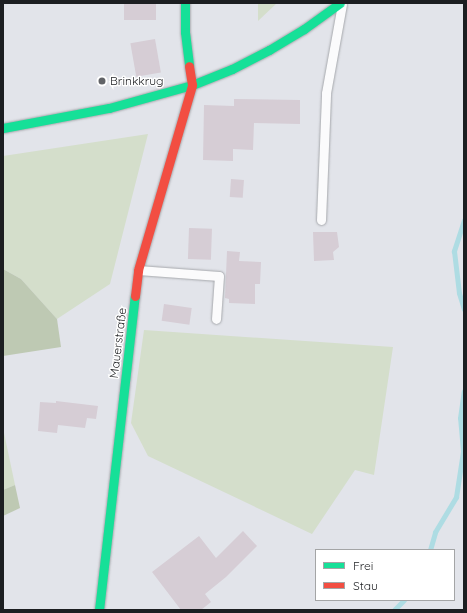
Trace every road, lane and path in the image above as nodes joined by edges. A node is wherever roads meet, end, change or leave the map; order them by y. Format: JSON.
{"nodes":[{"id":1,"x":185,"y":3,"type":"edge"},
{"id":2,"x":341,"y":3,"type":"edge"},
{"id":3,"x":192,"y":86,"type":"junction"},
{"id":4,"x":3,"y":128,"type":"edge"},
{"id":5,"x":321,"y":220,"type":"dead end"},
{"id":6,"x":138,"y":270,"type":"junction"},
{"id":7,"x":216,"y":319,"type":"dead end"},
{"id":8,"x":99,"y":610,"type":"edge"}],
"edges":[{"from":1,"to":3,"type":"street"},
{"from":2,"to":3,"type":"street"},
{"from":2,"to":5,"type":"lane"},
{"from":3,"to":4,"type":"street"},
{"from":3,"to":6,"type":"street","name":"Mauerstraße"},
{"from":6,"to":7,"type":"lane"},
{"from":6,"to":8,"type":"street","name":"Mauerstraße"}]}
